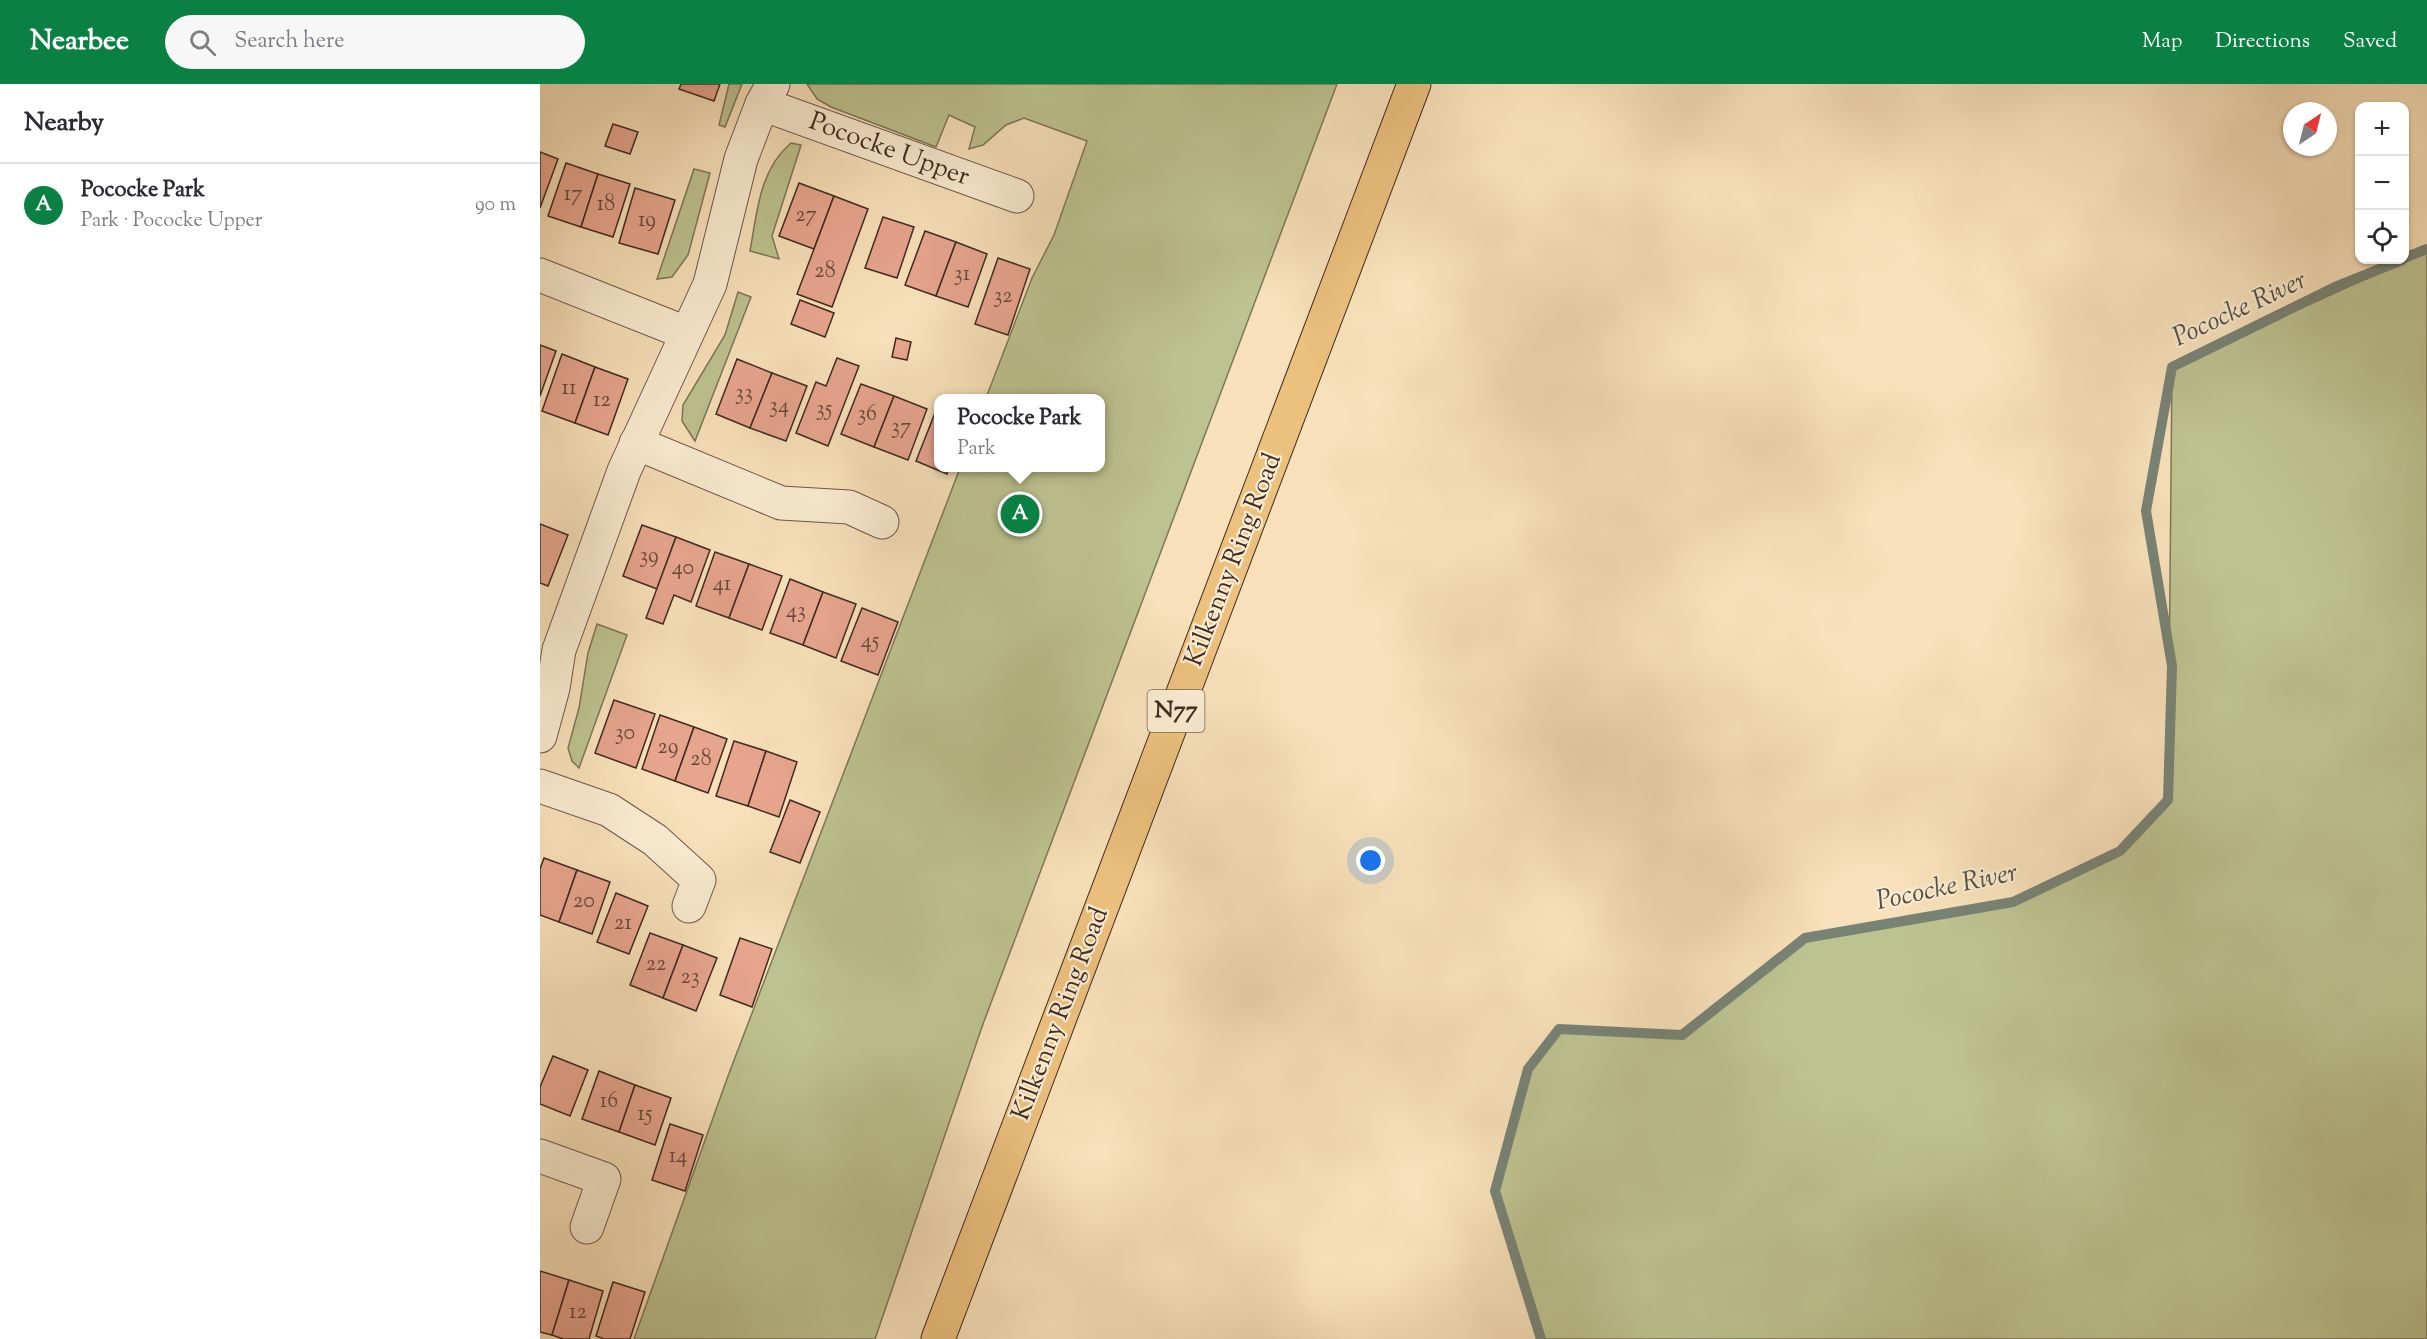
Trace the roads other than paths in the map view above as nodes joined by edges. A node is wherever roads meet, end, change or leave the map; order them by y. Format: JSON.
{"nodes":[{"id":1,"x":1414,"y":84,"type":"edge"},
{"id":2,"x":767,"y":94,"type":"edge"},
{"id":3,"x":1017,"y":196,"type":"dead end"},
{"id":4,"x":540,"y":275,"type":"edge"},
{"id":5,"x":686,"y":333,"type":"junction"},
{"id":6,"x":636,"y":443,"type":"junction"},
{"id":7,"x":882,"y":522,"type":"dead end"},
{"id":8,"x":549,"y":647,"type":"edge"},
{"id":9,"x":540,"y":736,"type":"edge"},
{"id":10,"x":540,"y":786,"type":"edge"},
{"id":11,"x":689,"y":906,"type":"dead end"},
{"id":12,"x":540,"y":1156,"type":"edge"},
{"id":13,"x":587,"y":1227,"type":"dead end"},
{"id":14,"x":938,"y":1339,"type":"edge"}],
"edges":[{"from":1,"to":14,"type":"main road","name":"Kilkenny Ring Road","number":"N77"},
{"from":2,"to":3,"type":"street","name":"Pococke Upper"},
{"from":2,"to":5,"type":"street","name":"Pococke Upper"},
{"from":4,"to":5,"type":"street"},
{"from":5,"to":6,"type":"street","name":"Pococke Upper"},
{"from":6,"to":7,"type":"street"},
{"from":6,"to":8,"type":"street","name":"Pococke Upper"},
{"from":8,"to":9,"type":"street","name":"Pococke Upper"},
{"from":10,"to":11,"type":"street"},
{"from":12,"to":13,"type":"street"}]}
